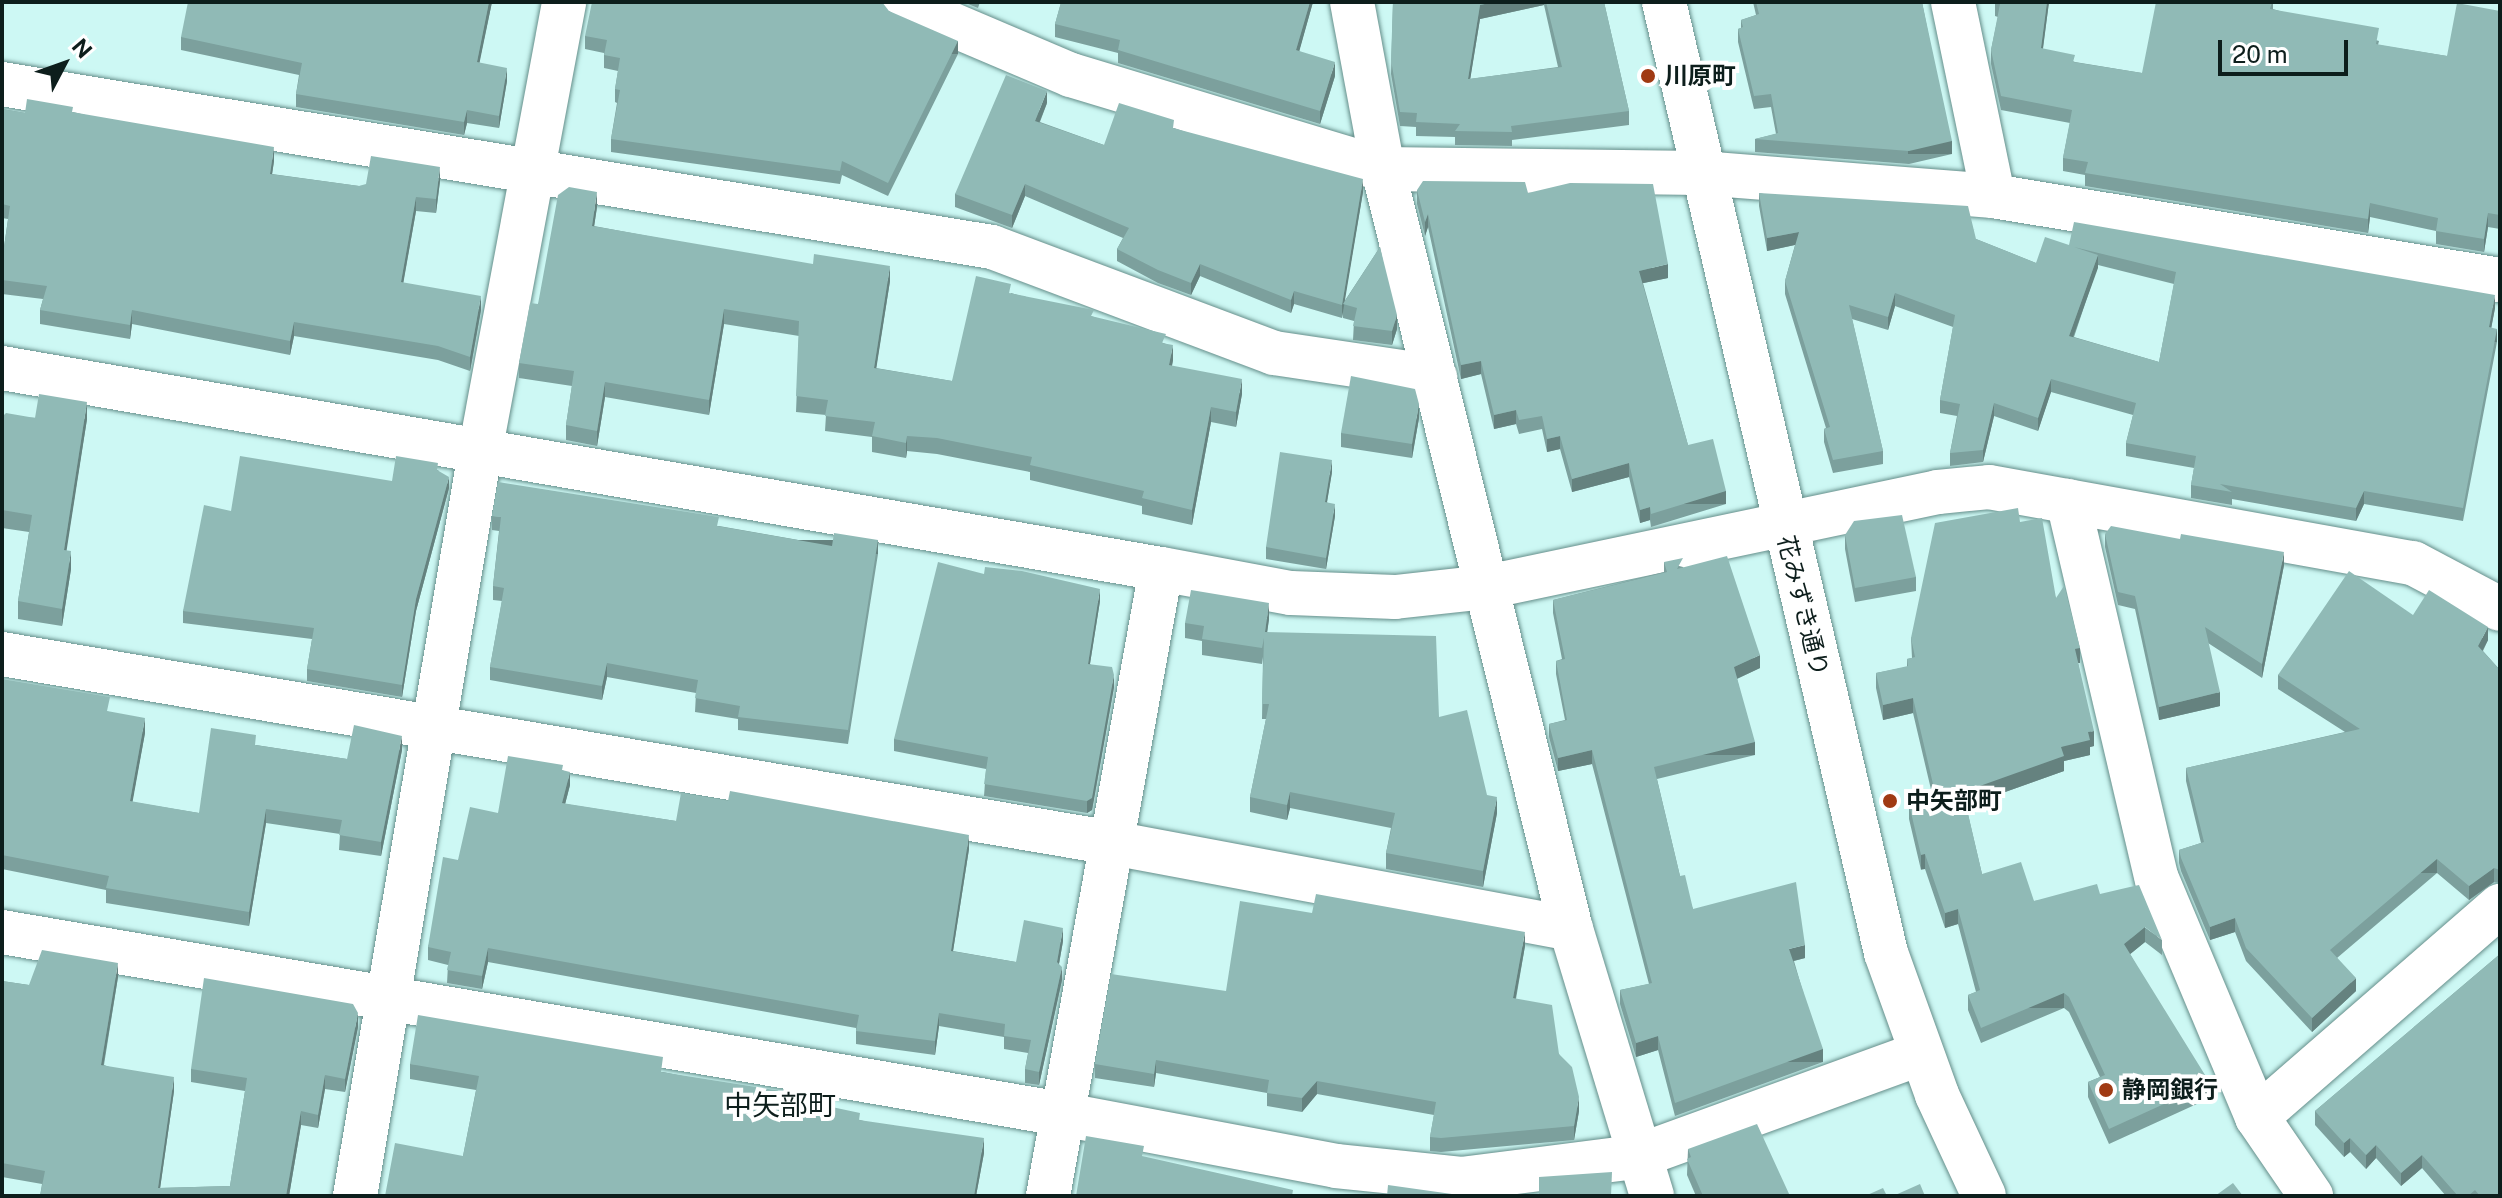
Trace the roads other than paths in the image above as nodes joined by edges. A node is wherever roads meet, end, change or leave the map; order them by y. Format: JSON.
{"nodes":[{"id":1,"x":564,"y":2,"type":"edge"},
{"id":2,"x":899,"y":2,"type":"edge"},
{"id":3,"x":1352,"y":2,"type":"edge"},
{"id":4,"x":1664,"y":2,"type":"edge"},
{"id":5,"x":1953,"y":2,"type":"edge"},
{"id":6,"x":987,"y":19,"type":"edge"},
{"id":7,"x":2,"y":84,"type":"edge"},
{"id":8,"x":1383,"y":169,"type":"junction"},
{"id":9,"x":529,"y":172,"type":"junction"},
{"id":10,"x":1701,"y":173,"type":"junction"},
{"id":11,"x":1993,"y":196,"type":"junction"},
{"id":12,"x":2500,"y":280,"type":"edge"},
{"id":13,"x":2,"y":368,"type":"edge"},
{"id":14,"x":1435,"y":377,"type":"junction"},
{"id":15,"x":480,"y":452,"type":"junction"},
{"id":16,"x":2068,"y":501,"type":"junction"},
{"id":17,"x":1784,"y":527,"type":"junction"},
{"id":18,"x":1161,"y":569,"type":"junction"},
{"id":19,"x":1487,"y":587,"type":"junction"},
{"id":20,"x":2500,"y":609,"type":"edge"},
{"id":21,"x":2,"y":654,"type":"edge"},
{"id":22,"x":436,"y":727,"type":"junction"},
{"id":23,"x":1112,"y":843,"type":"junction"},
{"id":24,"x":2500,"y":906,"type":"edge"},
{"id":25,"x":1571,"y":929,"type":"junction"},
{"id":26,"x":2,"y":932,"type":"edge"},
{"id":27,"x":391,"y":999,"type":"junction"},
{"id":28,"x":1921,"y":1053,"type":"junction"},
{"id":29,"x":1061,"y":1114,"type":"junction"},
{"id":30,"x":2257,"y":1117,"type":"junction"},
{"id":31,"x":1644,"y":1176,"type":"edge"},
{"id":32,"x":1333,"y":1181,"type":"edge"},
{"id":33,"x":355,"y":1196,"type":"edge"},
{"id":34,"x":1048,"y":1196,"type":"edge"},
{"id":35,"x":1984,"y":1196,"type":"edge"},
{"id":36,"x":2311,"y":1196,"type":"edge"}],
"edges":[{"from":1,"to":9,"type":"street"},
{"from":2,"to":6,"type":"street"},
{"from":3,"to":8,"type":"street"},
{"from":4,"to":10,"type":"street","name":"花みずき通り"},
{"from":5,"to":11,"type":"street"},
{"from":6,"to":8,"type":"street"},
{"from":7,"to":9,"type":"street"},
{"from":8,"to":10,"type":"street"},
{"from":8,"to":14,"type":"street"},
{"from":9,"to":14,"type":"street"},
{"from":9,"to":15,"type":"street"},
{"from":10,"to":11,"type":"street"},
{"from":10,"to":17,"type":"street","name":"花みずき通り"},
{"from":11,"to":12,"type":"street"},
{"from":13,"to":15,"type":"street"},
{"from":14,"to":19,"type":"street"},
{"from":15,"to":18,"type":"street"},
{"from":15,"to":22,"type":"street"},
{"from":16,"to":17,"type":"street"},
{"from":16,"to":20,"type":"street"},
{"from":16,"to":30,"type":"street"},
{"from":17,"to":19,"type":"street"},
{"from":17,"to":28,"type":"street","name":"花みずき通り"},
{"from":18,"to":19,"type":"street"},
{"from":18,"to":23,"type":"street"},
{"from":19,"to":25,"type":"street"},
{"from":21,"to":22,"type":"street"},
{"from":22,"to":23,"type":"street"},
{"from":22,"to":27,"type":"street"},
{"from":23,"to":25,"type":"street"},
{"from":23,"to":29,"type":"street"},
{"from":24,"to":30,"type":"street"},
{"from":25,"to":31,"type":"street"},
{"from":26,"to":27,"type":"street"},
{"from":27,"to":29,"type":"street"},
{"from":27,"to":33,"type":"street"},
{"from":28,"to":31,"type":"street"},
{"from":28,"to":35,"type":"street","name":"花みずき通り"},
{"from":29,"to":32,"type":"street"},
{"from":29,"to":34,"type":"street"},
{"from":30,"to":36,"type":"street"},
{"from":31,"to":32,"type":"street"}]}
